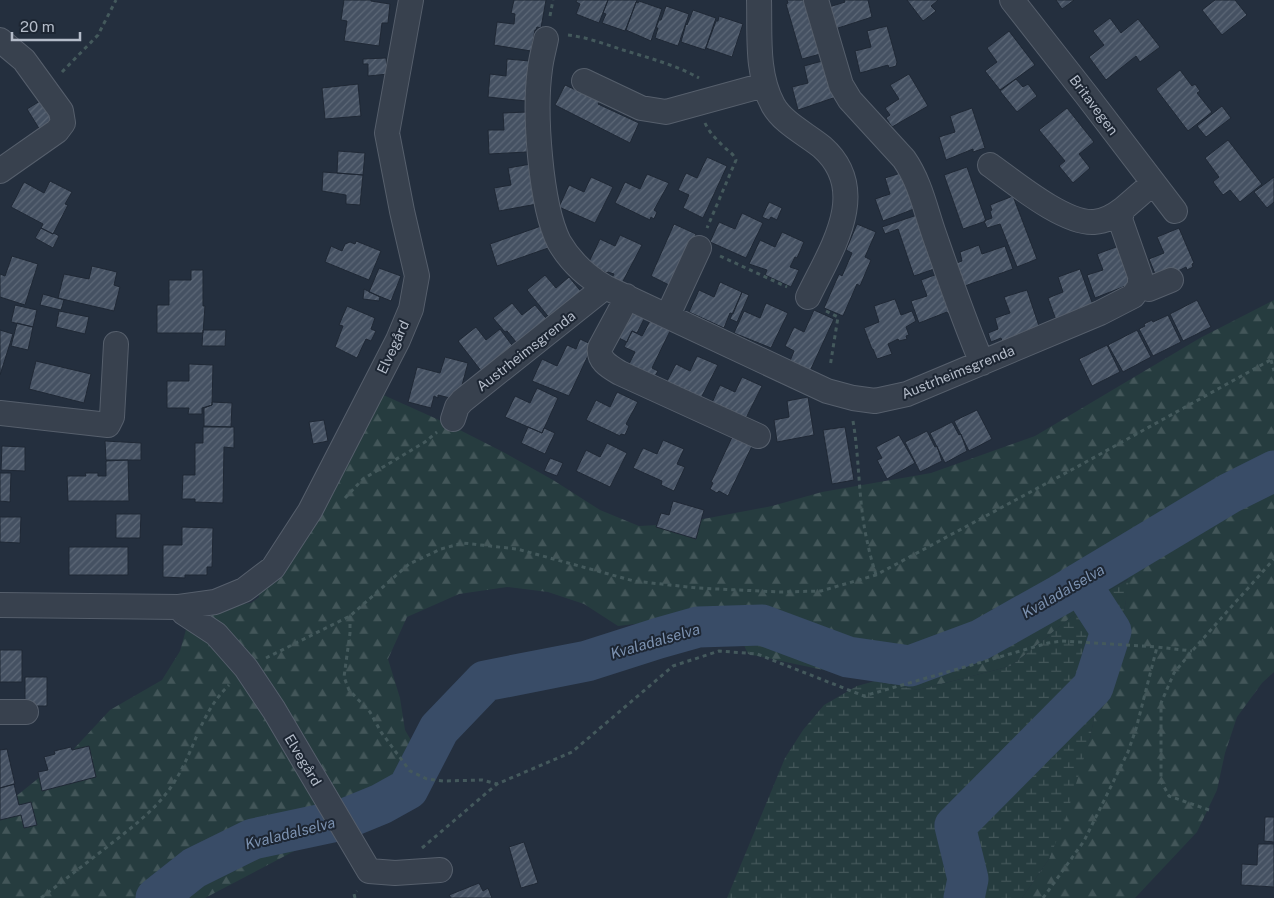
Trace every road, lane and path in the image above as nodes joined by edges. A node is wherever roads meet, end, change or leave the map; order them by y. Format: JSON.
{"nodes":[{"id":1,"x":116,"y":0,"type":"edge"},
{"id":2,"x":411,"y":0,"type":"edge"},
{"id":3,"x":759,"y":0,"type":"edge"},
{"id":4,"x":816,"y":0,"type":"edge"},
{"id":5,"x":1012,"y":0,"type":"edge"},
{"id":6,"x":546,"y":39,"type":"joint"},
{"id":7,"x":0,"y":40,"type":"edge"},
{"id":8,"x":584,"y":81,"type":"dead end"},
{"id":9,"x":764,"y":85,"type":"junction"},
{"id":10,"x":46,"y":89,"type":"junction"},
{"id":11,"x":720,"y":98,"type":"junction"},
{"id":12,"x":697,"y":104,"type":"junction"},
{"id":13,"x":990,"y":164,"type":"dead end"},
{"id":14,"x":0,"y":171,"type":"edge"},
{"id":15,"x":1153,"y":183,"type":"junction"},
{"id":16,"x":1122,"y":209,"type":"junction"},
{"id":17,"x":1175,"y":211,"type":"dead end"},
{"id":18,"x":699,"y":248,"type":"junction"},
{"id":19,"x":1171,"y":280,"type":"dead end"},
{"id":20,"x":1140,"y":286,"type":"junction"},
{"id":21,"x":604,"y":287,"type":"junction"},
{"id":22,"x":626,"y":296,"type":"junction"},
{"id":23,"x":808,"y":297,"type":"junction"},
{"id":24,"x":668,"y":315,"type":"junction"},
{"id":25,"x":116,"y":344,"type":"dead end"},
{"id":26,"x":1272,"y":359,"type":"edge"},
{"id":27,"x":982,"y":363,"type":"junction"},
{"id":28,"x":1274,"y":371,"type":"edge"},
{"id":29,"x":827,"y":391,"type":"junction"},
{"id":30,"x":853,"y":398,"type":"junction"},
{"id":31,"x":0,"y":412,"type":"edge"},
{"id":32,"x":453,"y":419,"type":"joint"},
{"id":33,"x":758,"y":436,"type":"dead end"},
{"id":34,"x":340,"y":502,"type":"dead end"},
{"id":35,"x":1274,"y":559,"type":"edge"},
{"id":36,"x":876,"y":575,"type":"junction"},
{"id":37,"x":0,"y":605,"type":"edge"},
{"id":38,"x":179,"y":607,"type":"junction"},
{"id":39,"x":350,"y":616,"type":"junction"},
{"id":40,"x":1156,"y":647,"type":"junction"},
{"id":41,"x":1192,"y":651,"type":"junction"},
{"id":42,"x":246,"y":668,"type":"junction"},
{"id":43,"x":0,"y":712,"type":"edge"},
{"id":44,"x":26,"y":712,"type":"dead end"},
{"id":45,"x":497,"y":784,"type":"junction"},
{"id":46,"x":1209,"y":810,"type":"dead end"},
{"id":47,"x":440,"y":870,"type":"dead end"},
{"id":48,"x":395,"y":873,"type":"junction"},
{"id":49,"x":41,"y":898,"type":"edge"},
{"id":50,"x":1044,"y":898,"type":"edge"}],
"edges":[{"from":1,"to":10,"type":"path"},
{"from":2,"to":38,"type":"street","name":"Elvegård"},
{"from":3,"to":9,"type":"street"},
{"from":4,"to":27,"type":"street"},
{"from":5,"to":15,"type":"street","name":"Britavegen"},
{"from":6,"to":11,"type":"path"},
{"from":6,"to":21,"type":"street","name":"Austrheimsgrenda"},
{"from":7,"to":10,"type":"street"},
{"from":8,"to":12,"type":"street"},
{"from":9,"to":11,"type":"street"},
{"from":9,"to":23,"type":"street"},
{"from":10,"to":14,"type":"street"},
{"from":11,"to":12,"type":"street"},
{"from":12,"to":18,"type":"path"},
{"from":13,"to":16,"type":"street"},
{"from":15,"to":16,"type":"street"},
{"from":15,"to":17,"type":"street","name":"Britavegen"},
{"from":16,"to":20,"type":"street"},
{"from":18,"to":23,"type":"path"},
{"from":18,"to":24,"type":"street"},
{"from":19,"to":20,"type":"street"},
{"from":20,"to":27,"type":"street","name":"Austrheimsgrenda"},
{"from":21,"to":22,"type":"street","name":"Austrheimsgrenda"},
{"from":21,"to":32,"type":"street","name":"Austrheimsgrenda"},
{"from":22,"to":24,"type":"street","name":"Austrheimsgrenda"},
{"from":22,"to":33,"type":"street"},
{"from":23,"to":29,"type":"path"},
{"from":24,"to":29,"type":"street","name":"Austrheimsgrenda"},
{"from":25,"to":31,"type":"street"},
{"from":26,"to":28,"type":"path"},
{"from":26,"to":36,"type":"path"},
{"from":27,"to":30,"type":"street","name":"Austrheimsgrenda"},
{"from":29,"to":30,"type":"street","name":"Austrheimsgrenda"},
{"from":30,"to":36,"type":"path"},
{"from":32,"to":34,"type":"path"},
{"from":35,"to":41,"type":"path"},
{"from":36,"to":39,"type":"path"},
{"from":37,"to":38,"type":"street","name":"Elvegård"},
{"from":38,"to":42,"type":"street","name":"Elvegård"},
{"from":39,"to":42,"type":"path"},
{"from":39,"to":45,"type":"path"},
{"from":40,"to":41,"type":"path"},
{"from":40,"to":45,"type":"path"},
{"from":40,"to":50,"type":"path"},
{"from":41,"to":46,"type":"path"},
{"from":42,"to":48,"type":"street","name":"Elvegård"},
{"from":42,"to":49,"type":"path"},
{"from":43,"to":44,"type":"street"},
{"from":45,"to":48,"type":"path"},
{"from":47,"to":48,"type":"street","name":"Elvegård"}]}
